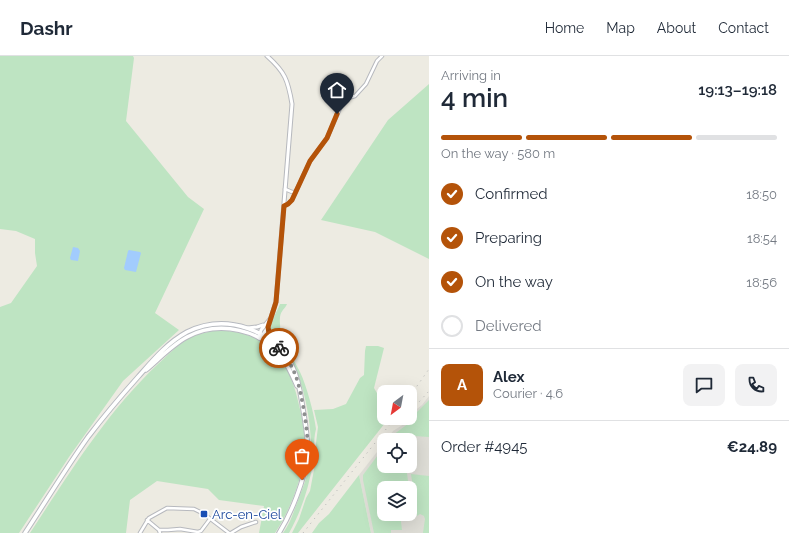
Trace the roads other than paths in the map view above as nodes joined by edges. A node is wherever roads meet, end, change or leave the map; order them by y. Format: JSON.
{"nodes":[{"id":1,"x":267,"y":56,"type":"edge"},
{"id":2,"x":382,"y":56,"type":"edge"},
{"id":3,"x":285,"y":188,"type":"junction"},
{"id":4,"x":296,"y":192,"type":"junction"},
{"id":5,"x":284,"y":206,"type":"junction"},
{"id":6,"x":266,"y":326,"type":"junction"},
{"id":7,"x":247,"y":328,"type":"junction"},
{"id":8,"x":261,"y":334,"type":"junction"},
{"id":9,"x":259,"y":338,"type":"junction"},
{"id":10,"x":274,"y":343,"type":"junction"},
{"id":11,"x":139,"y":376,"type":"junction"},
{"id":12,"x":301,"y":399,"type":"junction"},
{"id":13,"x":210,"y":519,"type":"junction"},
{"id":14,"x":148,"y":520,"type":"junction"},
{"id":15,"x":256,"y":522,"type":"dead end"},
{"id":16,"x":180,"y":529,"type":"junction"},
{"id":17,"x":159,"y":531,"type":"edge"},
{"id":18,"x":25,"y":533,"type":"edge"},
{"id":19,"x":140,"y":533,"type":"edge"},
{"id":20,"x":179,"y":533,"type":"edge"},
{"id":21,"x":198,"y":533,"type":"edge"},
{"id":22,"x":230,"y":533,"type":"edge"},
{"id":23,"x":279,"y":533,"type":"edge"}],
"edges":[{"from":1,"to":3,"type":"street"},
{"from":2,"to":4,"type":"street"},
{"from":3,"to":4,"type":"street"},
{"from":3,"to":5,"type":"street"},
{"from":4,"to":5,"type":"street"},
{"from":5,"to":6,"type":"street"},
{"from":6,"to":7,"type":"street"},
{"from":6,"to":8,"type":"street"},
{"from":6,"to":10,"type":"street"},
{"from":7,"to":8,"type":"main road"},
{"from":7,"to":11,"type":"main road"},
{"from":8,"to":9,"type":"street"},
{"from":8,"to":10,"type":"main road"},
{"from":9,"to":11,"type":"main road"},
{"from":9,"to":12,"type":"main road"},
{"from":10,"to":12,"type":"main road"},
{"from":11,"to":18,"type":"main road"},
{"from":12,"to":23,"type":"main road"},
{"from":13,"to":14,"type":"street"},
{"from":13,"to":21,"type":"street"},
{"from":13,"to":22,"type":"street"},
{"from":14,"to":17,"type":"street"},
{"from":14,"to":19,"type":"street"},
{"from":15,"to":22,"type":"street"},
{"from":16,"to":17,"type":"street"},
{"from":16,"to":20,"type":"street"},
{"from":16,"to":21,"type":"street"}]}
